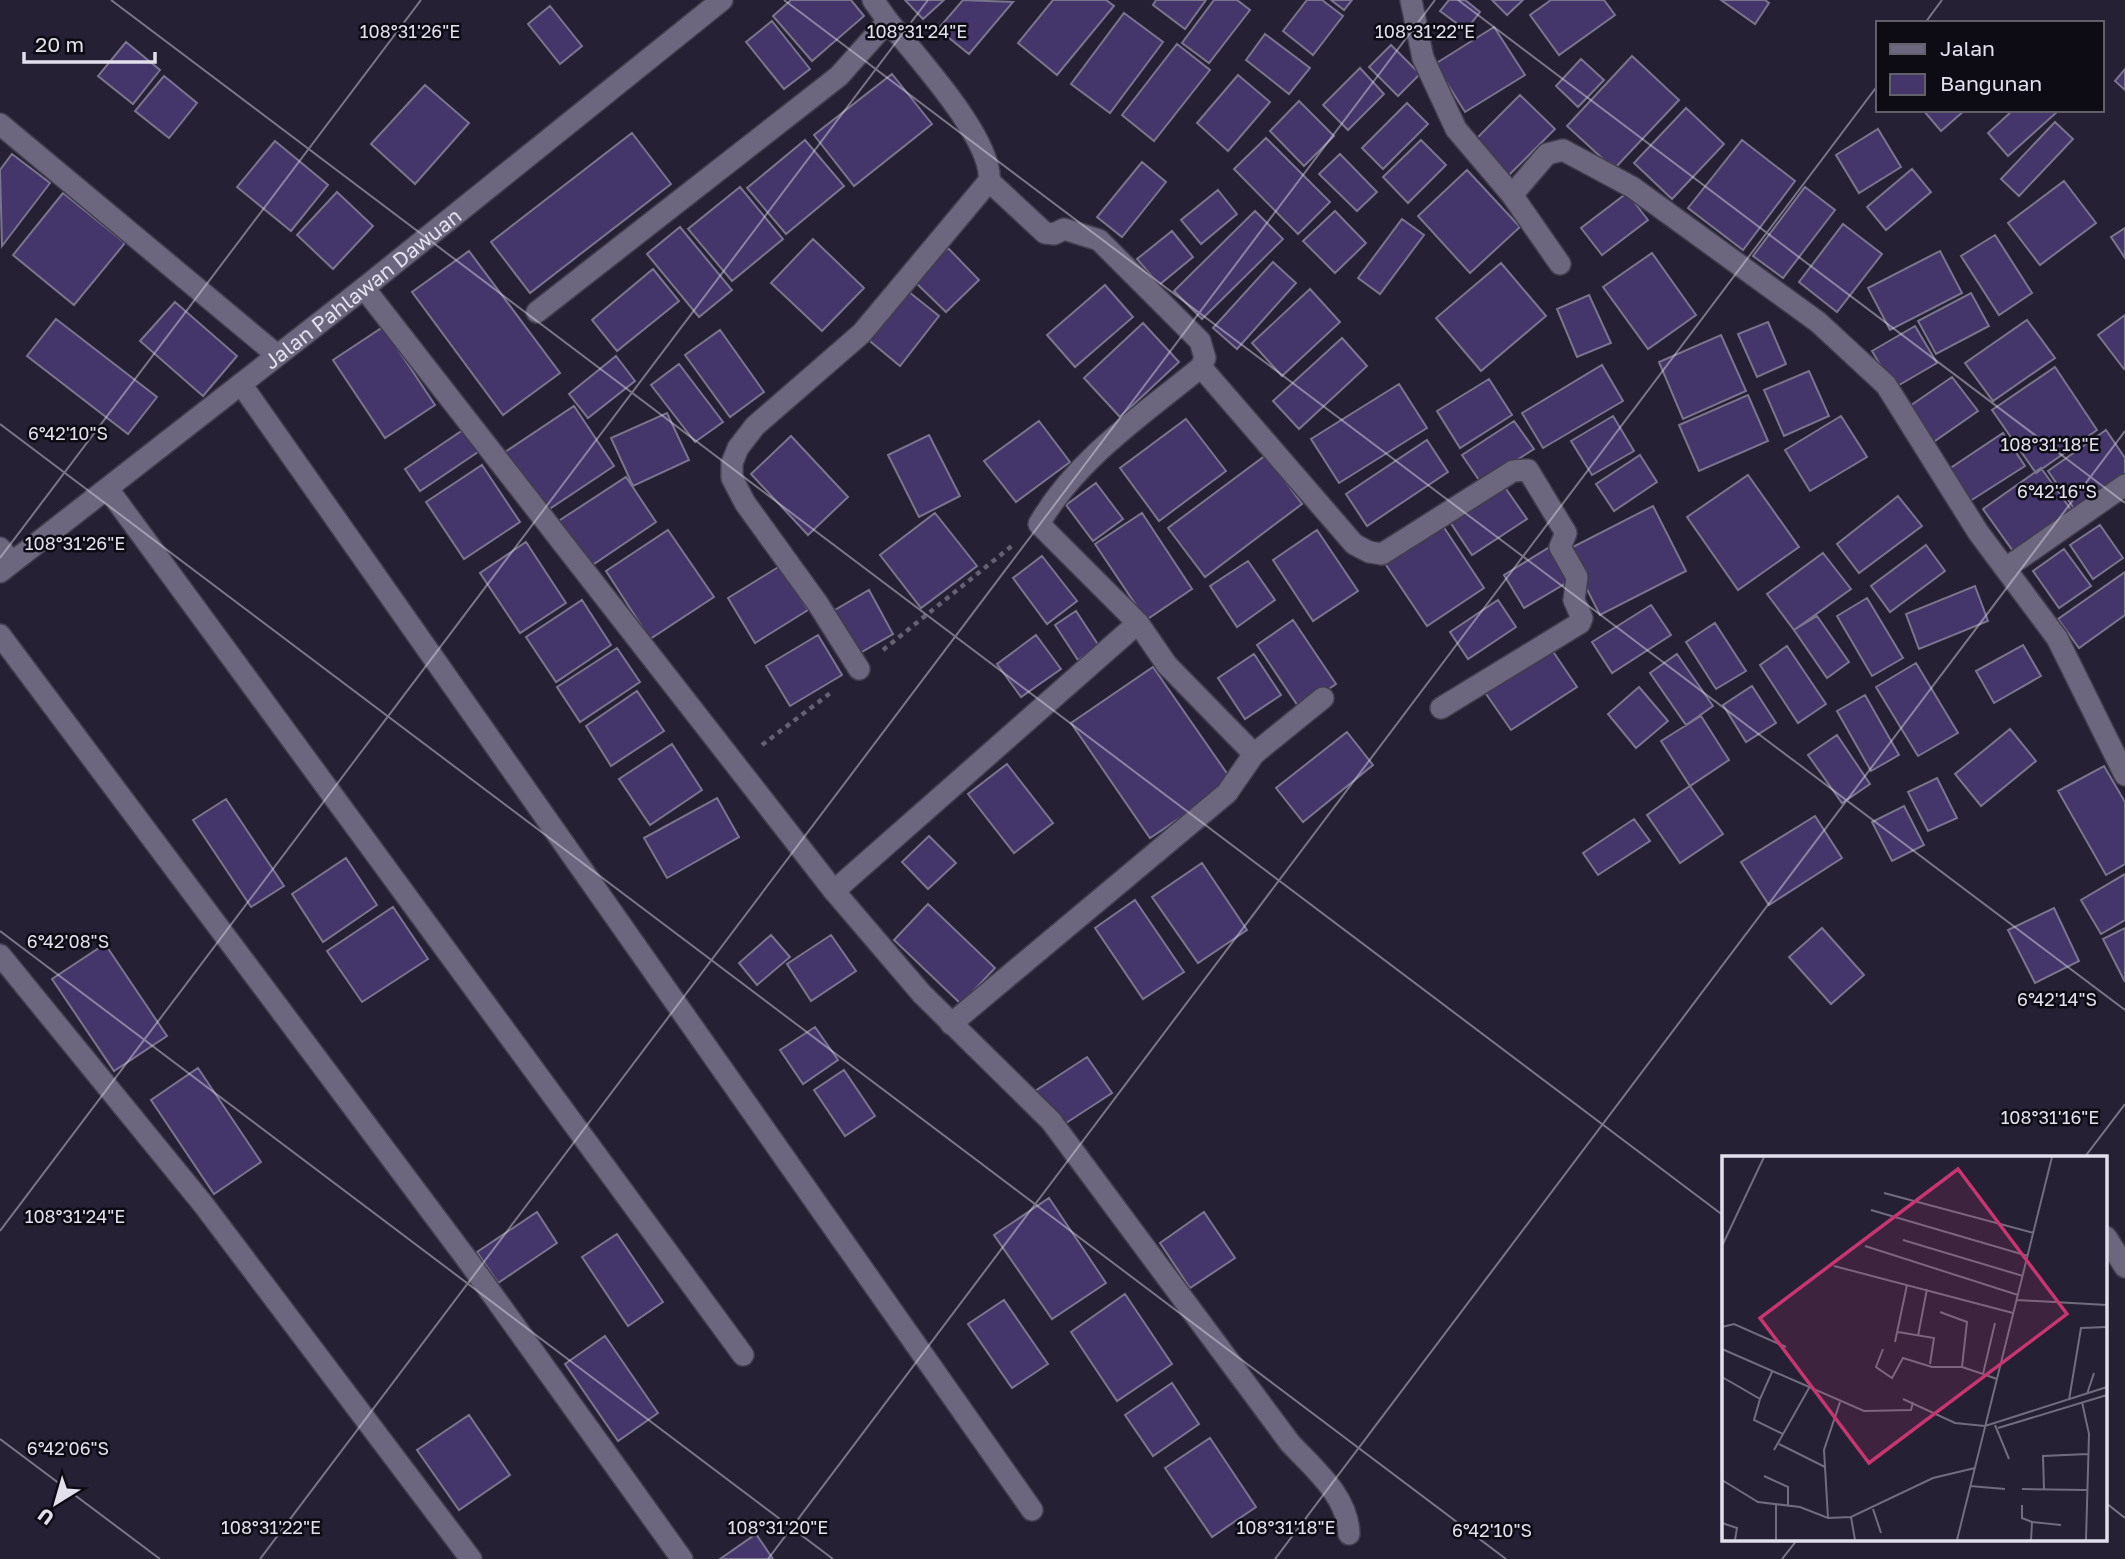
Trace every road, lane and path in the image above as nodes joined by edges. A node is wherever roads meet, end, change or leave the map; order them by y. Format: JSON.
{"nodes":[{"id":1,"x":722,"y":0,"type":"edge"},
{"id":2,"x":873,"y":0,"type":"edge"},
{"id":3,"x":1411,"y":0,"type":"edge"},
{"id":4,"x":888,"y":20,"type":"junction"},
{"id":5,"x":0,"y":124,"type":"edge"},
{"id":6,"x":989,"y":181,"type":"junction"},
{"id":7,"x":1512,"y":195,"type":"junction"},
{"id":8,"x":1560,"y":264,"type":"dead end"},
{"id":9,"x":364,"y":288,"type":"junction"},
{"id":10,"x":537,"y":312,"type":"dead end"},
{"id":11,"x":272,"y":350,"type":"junction"},
{"id":12,"x":1201,"y":367,"type":"junction"},
{"id":13,"x":241,"y":384,"type":"junction"},
{"id":14,"x":2125,"y":485,"type":"edge"},
{"id":15,"x":108,"y":489,"type":"junction"},
{"id":16,"x":1040,"y":524,"type":"junction"},
{"id":17,"x":5,"y":559,"type":"edge"},
{"id":18,"x":2006,"y":568,"type":"junction"},
{"id":19,"x":1138,"y":623,"type":"junction"},
{"id":20,"x":0,"y":635,"type":"edge"},
{"id":21,"x":859,"y":669,"type":"junction"},
{"id":22,"x":1323,"y":698,"type":"dead end"},
{"id":23,"x":1441,"y":708,"type":"dead end"},
{"id":24,"x":1254,"y":754,"type":"junction"},
{"id":25,"x":736,"y":763,"type":"junction"},
{"id":26,"x":2125,"y":775,"type":"edge"},
{"id":27,"x":834,"y":891,"type":"junction"},
{"id":28,"x":0,"y":955,"type":"edge"},
{"id":29,"x":951,"y":1024,"type":"junction"},
{"id":30,"x":2108,"y":1240,"type":"edge"},
{"id":31,"x":2125,"y":1267,"type":"edge"},
{"id":32,"x":743,"y":1355,"type":"dead end"},
{"id":33,"x":1032,"y":1510,"type":"dead end"},
{"id":34,"x":1349,"y":1534,"type":"dead end"},
{"id":35,"x":471,"y":1559,"type":"edge"},
{"id":36,"x":682,"y":1559,"type":"edge"}],
"edges":[{"from":1,"to":9,"type":"street","name":"Jalan Pahlawan Dawuan"},
{"from":2,"to":4,"type":"street"},
{"from":3,"to":7,"type":"street"},
{"from":4,"to":6,"type":"street"},
{"from":4,"to":10,"type":"street"},
{"from":5,"to":11,"type":"street"},
{"from":6,"to":12,"type":"street"},
{"from":6,"to":21,"type":"street"},
{"from":7,"to":8,"type":"street"},
{"from":7,"to":18,"type":"street"},
{"from":9,"to":11,"type":"street","name":"Jalan Pahlawan Dawuan"},
{"from":9,"to":25,"type":"street"},
{"from":11,"to":13,"type":"street","name":"Jalan Pahlawan Dawuan"},
{"from":12,"to":16,"type":"street"},
{"from":12,"to":23,"type":"street"},
{"from":13,"to":15,"type":"street","name":"Jalan Pahlawan Dawuan"},
{"from":13,"to":33,"type":"street"},
{"from":14,"to":18,"type":"street"},
{"from":15,"to":17,"type":"street","name":"Jalan Pahlawan Dawuan"},
{"from":15,"to":32,"type":"street"},
{"from":16,"to":19,"type":"street"},
{"from":16,"to":21,"type":"path"},
{"from":18,"to":26,"type":"street"},
{"from":19,"to":24,"type":"street"},
{"from":19,"to":27,"type":"street"},
{"from":20,"to":36,"type":"street"},
{"from":21,"to":25,"type":"path"},
{"from":22,"to":24,"type":"street"},
{"from":24,"to":29,"type":"street"},
{"from":25,"to":27,"type":"street"},
{"from":27,"to":29,"type":"street"},
{"from":28,"to":35,"type":"street"},
{"from":29,"to":34,"type":"street"},
{"from":30,"to":31,"type":"street"}]}
